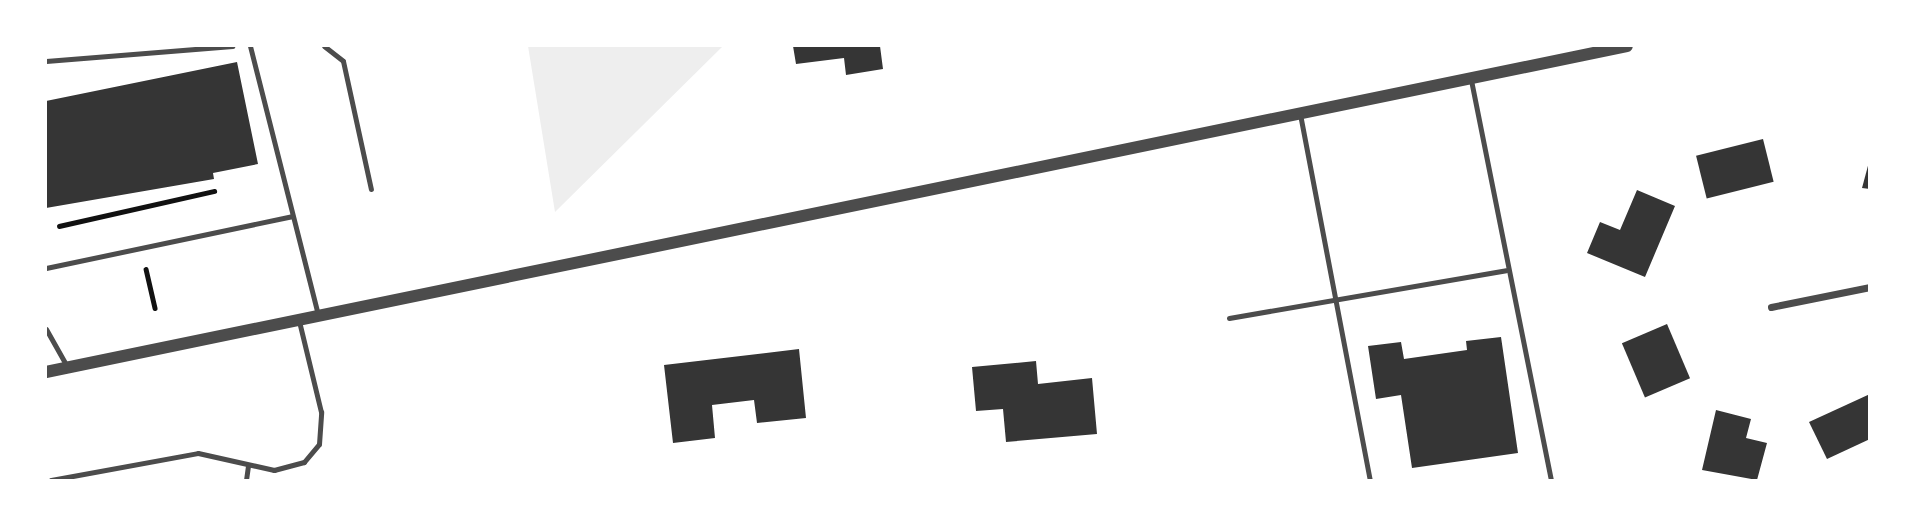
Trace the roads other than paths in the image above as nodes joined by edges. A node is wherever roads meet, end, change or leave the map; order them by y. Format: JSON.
{"nodes":[{"id":1,"x":232,"y":46,"type":"edge"},
{"id":2,"x":250,"y":46,"type":"edge"},
{"id":3,"x":324,"y":46,"type":"edge"},
{"id":4,"x":1627,"y":46,"type":"edge"},
{"id":5,"x":46,"y":61,"type":"edge"},
{"id":6,"x":1471,"y":80,"type":"junction"},
{"id":7,"x":1300,"y":114,"type":"junction"},
{"id":8,"x":371,"y":189,"type":"dead end"},
{"id":9,"x":292,"y":216,"type":"junction"},
{"id":10,"x":46,"y":268,"type":"edge"},
{"id":11,"x":1506,"y":270,"type":"junction"},
{"id":12,"x":1870,"y":287,"type":"edge"},
{"id":13,"x":1338,"y":295,"type":"junction"},
{"id":14,"x":1771,"y":307,"type":"dead end"},
{"id":15,"x":318,"y":317,"type":"junction"},
{"id":16,"x":1229,"y":318,"type":"dead end"},
{"id":17,"x":299,"y":321,"type":"junction"},
{"id":18,"x":46,"y":329,"type":"edge"},
{"id":19,"x":68,"y":368,"type":"junction"},
{"id":20,"x":46,"y":372,"type":"edge"},
{"id":21,"x":248,"y":465,"type":"junction"},
{"id":22,"x":51,"y":481,"type":"edge"},
{"id":23,"x":246,"y":481,"type":"edge"},
{"id":24,"x":1370,"y":481,"type":"edge"},
{"id":25,"x":1551,"y":481,"type":"edge"}],
"edges":[{"from":1,"to":5,"type":"lane"},
{"from":2,"to":9,"type":"lane"},
{"from":3,"to":8,"type":"lane"},
{"from":4,"to":6,"type":"street"},
{"from":6,"to":7,"type":"street"},
{"from":6,"to":11,"type":"lane"},
{"from":7,"to":13,"type":"lane"},
{"from":7,"to":15,"type":"street"},
{"from":9,"to":10,"type":"lane"},
{"from":9,"to":15,"type":"lane"},
{"from":11,"to":13,"type":"lane"},
{"from":11,"to":25,"type":"lane"},
{"from":12,"to":14,"type":"street"},
{"from":13,"to":16,"type":"lane"},
{"from":13,"to":24,"type":"lane"},
{"from":15,"to":17,"type":"street"},
{"from":17,"to":19,"type":"street"},
{"from":17,"to":21,"type":"lane"},
{"from":18,"to":19,"type":"lane"},
{"from":19,"to":20,"type":"street"},
{"from":21,"to":22,"type":"lane"},
{"from":21,"to":23,"type":"lane"}]}
